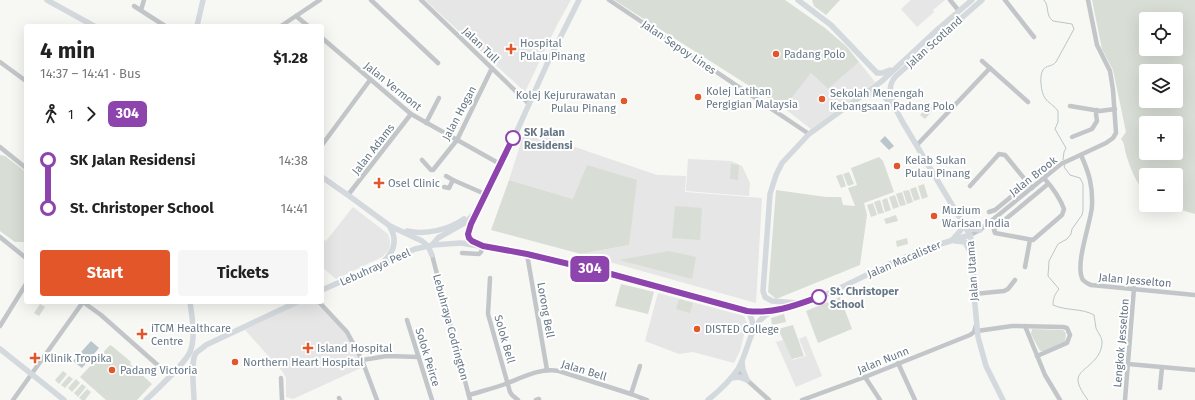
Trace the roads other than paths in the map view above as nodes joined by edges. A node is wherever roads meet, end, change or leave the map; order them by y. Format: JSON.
{"nodes":[{"id":1,"x":47,"y":0,"type":"edge"},
{"id":2,"x":144,"y":0,"type":"edge"},
{"id":3,"x":203,"y":0,"type":"edge"},
{"id":4,"x":320,"y":0,"type":"edge"},
{"id":5,"x":371,"y":0,"type":"edge"},
{"id":6,"x":421,"y":0,"type":"edge"},
{"id":7,"x":579,"y":0,"type":"edge"},
{"id":8,"x":609,"y":0,"type":"edge"},
{"id":9,"x":798,"y":0,"type":"edge"},
{"id":10,"x":950,"y":0,"type":"edge"},
{"id":11,"x":972,"y":0,"type":"edge"},
{"id":12,"x":982,"y":0,"type":"edge"},
{"id":13,"x":1005,"y":0,"type":"edge"},
{"id":14,"x":1088,"y":0,"type":"edge"},
{"id":15,"x":134,"y":6,"type":"dead end"},
{"id":16,"x":141,"y":10,"type":"junction"},
{"id":17,"x":959,"y":10,"type":"junction"},
{"id":18,"x":296,"y":16,"type":"junction"},
{"id":19,"x":90,"y":24,"type":"edge"},
{"id":20,"x":162,"y":24,"type":"edge"},
{"id":21,"x":197,"y":24,"type":"edge"},
{"id":22,"x":284,"y":24,"type":"edge"},
{"id":23,"x":306,"y":24,"type":"edge"},
{"id":24,"x":1034,"y":37,"type":"dead end"},
{"id":25,"x":324,"y":40,"type":"edge"},
{"id":26,"x":982,"y":61,"type":"dead end"},
{"id":27,"x":0,"y":62,"type":"edge"},
{"id":28,"x":438,"y":63,"type":"dead end"},
{"id":29,"x":492,"y":68,"type":"junction"},
{"id":30,"x":990,"y":68,"type":"junction"},
{"id":31,"x":894,"y":69,"type":"junction"},
{"id":32,"x":24,"y":80,"type":"edge"},
{"id":33,"x":370,"y":80,"type":"junction"},
{"id":34,"x":890,"y":87,"type":"joint"},
{"id":35,"x":439,"y":98,"type":"dead end"},
{"id":36,"x":857,"y":100,"type":"junction"},
{"id":37,"x":1028,"y":102,"type":"dead end"},
{"id":38,"x":528,"y":104,"type":"junction"},
{"id":39,"x":895,"y":106,"type":"junction"},
{"id":40,"x":1070,"y":106,"type":"dead end"},
{"id":41,"x":1115,"y":109,"type":"junction"},
{"id":42,"x":1097,"y":110,"type":"junction"},
{"id":43,"x":411,"y":114,"type":"junction"},
{"id":44,"x":426,"y":122,"type":"junction"},
{"id":45,"x":809,"y":134,"type":"junction"},
{"id":46,"x":1072,"y":137,"type":"dead end"},
{"id":47,"x":456,"y":140,"type":"junction"},
{"id":48,"x":324,"y":142,"type":"edge"},
{"id":49,"x":917,"y":145,"type":"junction"},
{"id":50,"x":0,"y":147,"type":"edge"},
{"id":51,"x":1081,"y":155,"type":"junction"},
{"id":52,"x":422,"y":160,"type":"dead end"},
{"id":53,"x":500,"y":164,"type":"junction"},
{"id":54,"x":24,"y":166,"type":"edge"},
{"id":55,"x":446,"y":176,"type":"dead end"},
{"id":56,"x":324,"y":178,"type":"edge"},
{"id":57,"x":1044,"y":178,"type":"junction"},
{"id":58,"x":454,"y":180,"type":"junction"},
{"id":59,"x":1028,"y":183,"type":"junction"},
{"id":60,"x":1048,"y":184,"type":"junction"},
{"id":61,"x":970,"y":186,"type":"dead end"},
{"id":62,"x":444,"y":187,"type":"dead end"},
{"id":63,"x":1032,"y":188,"type":"junction"},
{"id":64,"x":485,"y":194,"type":"junction"},
{"id":65,"x":348,"y":195,"type":"junction"},
{"id":66,"x":481,"y":204,"type":"junction"},
{"id":67,"x":989,"y":212,"type":"dead end"},
{"id":68,"x":963,"y":223,"type":"junction"},
{"id":69,"x":390,"y":226,"type":"junction"},
{"id":70,"x":396,"y":230,"type":"junction"},
{"id":71,"x":980,"y":230,"type":"junction"},
{"id":72,"x":970,"y":235,"type":"junction"},
{"id":73,"x":0,"y":237,"type":"edge"},
{"id":74,"x":953,"y":240,"type":"junction"},
{"id":75,"x":1030,"y":240,"type":"junction"},
{"id":76,"x":945,"y":242,"type":"junction"},
{"id":77,"x":447,"y":243,"type":"junction"},
{"id":78,"x":972,"y":244,"type":"junction"},
{"id":79,"x":430,"y":246,"type":"junction"},
{"id":80,"x":483,"y":246,"type":"junction"},
{"id":81,"x":415,"y":249,"type":"junction"},
{"id":82,"x":462,"y":254,"type":"dead end"},
{"id":83,"x":527,"y":254,"type":"junction"},
{"id":84,"x":432,"y":255,"type":"junction"},
{"id":85,"x":24,"y":256,"type":"edge"},
{"id":86,"x":972,"y":256,"type":"junction"},
{"id":87,"x":383,"y":262,"type":"junction"},
{"id":88,"x":1026,"y":267,"type":"dead end"},
{"id":89,"x":490,"y":278,"type":"dead end"},
{"id":90,"x":1015,"y":280,"type":"dead end"},
{"id":91,"x":24,"y":287,"type":"edge"},
{"id":92,"x":1134,"y":288,"type":"junction"},
{"id":93,"x":324,"y":289,"type":"edge"},
{"id":94,"x":974,"y":294,"type":"junction"},
{"id":95,"x":1195,"y":294,"type":"edge"},
{"id":96,"x":801,"y":303,"type":"junction"},
{"id":97,"x":82,"y":304,"type":"edge"},
{"id":98,"x":86,"y":304,"type":"edge"},
{"id":99,"x":190,"y":304,"type":"edge"},
{"id":100,"x":293,"y":304,"type":"edge"},
{"id":101,"x":321,"y":304,"type":"edge"},
{"id":102,"x":747,"y":311,"type":"junction"},
{"id":103,"x":774,"y":311,"type":"junction"},
{"id":104,"x":407,"y":320,"type":"dead end"},
{"id":105,"x":0,"y":326,"type":"edge"},
{"id":106,"x":1025,"y":326,"type":"junction"},
{"id":107,"x":977,"y":331,"type":"junction"},
{"id":108,"x":752,"y":334,"type":"junction"},
{"id":109,"x":970,"y":335,"type":"junction"},
{"id":110,"x":193,"y":339,"type":"junction"},
{"id":111,"x":206,"y":345,"type":"junction"},
{"id":112,"x":0,"y":349,"type":"edge"},
{"id":113,"x":1037,"y":356,"type":"junction"},
{"id":114,"x":419,"y":357,"type":"junction"},
{"id":115,"x":362,"y":360,"type":"junction"},
{"id":116,"x":742,"y":362,"type":"junction"},
{"id":117,"x":898,"y":363,"type":"junction"},
{"id":118,"x":193,"y":364,"type":"junction"},
{"id":119,"x":1128,"y":364,"type":"junction"},
{"id":120,"x":180,"y":365,"type":"junction"},
{"id":121,"x":640,"y":366,"type":"dead end"},
{"id":122,"x":1162,"y":367,"type":"junction"},
{"id":123,"x":547,"y":370,"type":"junction"},
{"id":124,"x":1195,"y":370,"type":"edge"},
{"id":125,"x":737,"y":371,"type":"junction"},
{"id":126,"x":32,"y":374,"type":"junction"},
{"id":127,"x":170,"y":376,"type":"junction"},
{"id":128,"x":865,"y":377,"type":"junction"},
{"id":129,"x":281,"y":378,"type":"dead end"},
{"id":130,"x":731,"y":378,"type":"junction"},
{"id":131,"x":747,"y":380,"type":"junction"},
{"id":132,"x":508,"y":383,"type":"junction"},
{"id":133,"x":1160,"y":388,"type":"dead end"},
{"id":134,"x":631,"y":394,"type":"junction"},
{"id":135,"x":470,"y":397,"type":"edge"},
{"id":136,"x":13,"y":400,"type":"edge"},
{"id":137,"x":64,"y":400,"type":"edge"},
{"id":138,"x":146,"y":400,"type":"edge"},
{"id":139,"x":194,"y":400,"type":"edge"},
{"id":140,"x":282,"y":400,"type":"edge"},
{"id":141,"x":377,"y":400,"type":"edge"},
{"id":142,"x":432,"y":400,"type":"edge"},
{"id":143,"x":518,"y":400,"type":"edge"},
{"id":144,"x":646,"y":400,"type":"edge"},
{"id":145,"x":708,"y":400,"type":"edge"},
{"id":146,"x":769,"y":400,"type":"edge"},
{"id":147,"x":802,"y":400,"type":"edge"},
{"id":148,"x":880,"y":400,"type":"edge"},
{"id":149,"x":915,"y":400,"type":"edge"},
{"id":150,"x":1003,"y":400,"type":"edge"},
{"id":151,"x":1060,"y":400,"type":"edge"},
{"id":152,"x":1125,"y":400,"type":"edge"}],
"edges":[{"from":1,"to":19,"type":"main road"},
{"from":2,"to":16,"type":"street"},
{"from":3,"to":21,"type":"main road"},
{"from":4,"to":18,"type":"street"},
{"from":5,"to":28,"type":"street"},
{"from":6,"to":29,"type":"street","name":"Jalan Tull"},
{"from":7,"to":38,"type":"main road"},
{"from":8,"to":45,"type":"street","name":"Jalan Sepoy Lines"},
{"from":9,"to":31,"type":"main road"},
{"from":10,"to":17,"type":"street"},
{"from":11,"to":17,"type":"main road","name":"Jalan Scotland"},
{"from":12,"to":34,"type":"main road","name":"Jalan Scotland"},
{"from":13,"to":24,"type":"street"},
{"from":14,"to":41,"type":"street","name":"Jalan Brook"},
{"from":15,"to":16,"type":"street"},
{"from":16,"to":20,"type":"street"},
{"from":17,"to":31,"type":"main road","name":"Jalan Scotland"},
{"from":18,"to":22,"type":"street"},
{"from":18,"to":23,"type":"street"},
{"from":25,"to":33,"type":"street","name":"Jalan Vermont"},
{"from":26,"to":30,"type":"street"},
{"from":27,"to":32,"type":"street"},
{"from":29,"to":38,"type":"street","name":"Jalan Tull"},
{"from":29,"to":47,"type":"street","name":"Jalan Hogan"},
{"from":30,"to":37,"type":"street"},
{"from":30,"to":49,"type":"street"},
{"from":31,"to":36,"type":"main road","name":"Jalan Scotland"},
{"from":33,"to":43,"type":"street","name":"Jalan Vermont"},
{"from":33,"to":48,"type":"street"},
{"from":34,"to":39,"type":"main road","name":"Jalan Utama"},
{"from":35,"to":44,"type":"street"},
{"from":36,"to":39,"type":"main road"},
{"from":36,"to":45,"type":"main road"},
{"from":38,"to":53,"type":"main road"},
{"from":39,"to":49,"type":"main road","name":"Jalan Utama"},
{"from":40,"to":42,"type":"street"},
{"from":41,"to":42,"type":"street"},
{"from":41,"to":51,"type":"street","name":"Jalan Brook"},
{"from":42,"to":46,"type":"street"},
{"from":43,"to":44,"type":"street","name":"Jalan Vermont"},
{"from":43,"to":65,"type":"street","name":"Jalan Adams"},
{"from":44,"to":47,"type":"street","name":"Jalan Vermont"},
{"from":45,"to":96,"type":"main road"},
{"from":47,"to":52,"type":"street","name":"Jalan Hogan"},
{"from":47,"to":53,"type":"street","name":"Jalan Vermont"},
{"from":49,"to":68,"type":"main road","name":"Jalan Utama"},
{"from":50,"to":54,"type":"street"},
{"from":51,"to":57,"type":"street","name":"Jalan Brook"},
{"from":51,"to":92,"type":"street","name":"Jalan Jesselton"},
{"from":53,"to":64,"type":"main road"},
{"from":55,"to":58,"type":"street"},
{"from":56,"to":65,"type":"main road"},
{"from":57,"to":60,"type":"street"},
{"from":57,"to":63,"type":"street","name":"Jalan Brook"},
{"from":58,"to":62,"type":"street"},
{"from":58,"to":64,"type":"street"},
{"from":59,"to":61,"type":"street"},
{"from":59,"to":63,"type":"street"},
{"from":59,"to":67,"type":"street"},
{"from":60,"to":75,"type":"street"},
{"from":60,"to":75,"type":"street"},
{"from":63,"to":71,"type":"street","name":"Jalan Brook"},
{"from":64,"to":66,"type":"main road"},
{"from":65,"to":69,"type":"main road"},
{"from":66,"to":70,"type":"main road"},
{"from":66,"to":79,"type":"main road"},
{"from":66,"to":80,"type":"main road"},
{"from":68,"to":71,"type":"main road"},
{"from":68,"to":72,"type":"main road","name":"Jalan Utama"},
{"from":68,"to":74,"type":"main road"},
{"from":69,"to":70,"type":"main road"},
{"from":69,"to":87,"type":"main road"},
{"from":70,"to":79,"type":"main road"},
{"from":71,"to":72,"type":"street","name":"Jalan Brook"},
{"from":71,"to":78,"type":"main road"},
{"from":72,"to":74,"type":"main road","name":"Jalan Macalister"},
{"from":72,"to":78,"type":"main road","name":"Jalan Utama"},
{"from":73,"to":85,"type":"street"},
{"from":74,"to":76,"type":"main road","name":"Jalan Macalister"},
{"from":75,"to":88,"type":"street"},
{"from":76,"to":86,"type":"main road"},
{"from":76,"to":96,"type":"main road","name":"Jalan Macalister"},
{"from":77,"to":79,"type":"main road","name":"Jalan Macalister"},
{"from":77,"to":80,"type":"main road","name":"Jalan Macalister"},
{"from":77,"to":84,"type":"main road"},
{"from":78,"to":86,"type":"main road","name":"Jalan Utama"},
{"from":79,"to":81,"type":"main road","name":"Lebuhraya Peel"},
{"from":79,"to":84,"type":"main road","name":"Lebuhraya Codrington"},
{"from":80,"to":82,"type":"street"},
{"from":80,"to":83,"type":"main road","name":"Jalan Macalister"},
{"from":81,"to":84,"type":"main road"},
{"from":81,"to":87,"type":"main road","name":"Lebuhraya Peel"},
{"from":83,"to":102,"type":"main road","name":"Jalan Macalister"},
{"from":83,"to":123,"type":"street","name":"Lorong Bell"},
{"from":84,"to":135,"type":"street","name":"Lebuhraya Codrington"},
{"from":86,"to":94,"type":"main road","name":"Jalan Utama"},
{"from":87,"to":93,"type":"main road","name":"Lebuhraya Peel"},
{"from":89,"to":132,"type":"street","name":"Solok Bell"},
{"from":90,"to":94,"type":"street"},
{"from":91,"to":105,"type":"street"},
{"from":92,"to":95,"type":"street","name":"Jalan Jesselton"},
{"from":92,"to":119,"type":"street","name":"Lengkok Jesselton"},
{"from":94,"to":107,"type":"main road","name":"Jalan Utama"},
{"from":96,"to":103,"type":"main road","name":"Jalan Macalister"},
{"from":97,"to":126,"type":"street"},
{"from":98,"to":127,"type":"street"},
{"from":99,"to":110,"type":"main road"},
{"from":100,"to":111,"type":"main road"},
{"from":101,"to":115,"type":"street"},
{"from":102,"to":103,"type":"main road","name":"Jalan Macalister"},
{"from":102,"to":108,"type":"main road"},
{"from":103,"to":108,"type":"main road"},
{"from":104,"to":114,"type":"street","name":"Solok Peirce"},
{"from":106,"to":107,"type":"street"},
{"from":106,"to":113,"type":"street"},
{"from":106,"to":113,"type":"street"},
{"from":107,"to":109,"type":"street"},
{"from":107,"to":109,"type":"street"},
{"from":107,"to":150,"type":"main road","name":"Jalan Utama"},
{"from":108,"to":116,"type":"main road"},
{"from":109,"to":117,"type":"street","name":"Jalan Nunn"},
{"from":110,"to":111,"type":"main road"},
{"from":110,"to":120,"type":"main road"},
{"from":111,"to":118,"type":"main road"},
{"from":112,"to":126,"type":"main road"},
{"from":113,"to":151,"type":"street"},
{"from":114,"to":115,"type":"street"},
{"from":114,"to":142,"type":"street","name":"Solok Peirce"},
{"from":115,"to":141,"type":"street"},
{"from":116,"to":125,"type":"main road"},
{"from":116,"to":131,"type":"main road"},
{"from":117,"to":128,"type":"street","name":"Jalan Nunn"},
{"from":117,"to":149,"type":"street"},
{"from":118,"to":120,"type":"main road"},
{"from":118,"to":139,"type":"main road"},
{"from":119,"to":122,"type":"street"},
{"from":119,"to":152,"type":"street","name":"Lengkok Jesselton"},
{"from":120,"to":127,"type":"main road"},
{"from":121,"to":134,"type":"street"},
{"from":122,"to":124,"type":"street"},
{"from":122,"to":133,"type":"street"},
{"from":123,"to":132,"type":"street","name":"Jalan Bell"},
{"from":123,"to":134,"type":"street","name":"Jalan Bell"},
{"from":125,"to":130,"type":"main road"},
{"from":125,"to":131,"type":"street"},
{"from":126,"to":136,"type":"street"},
{"from":126,"to":137,"type":"main road"},
{"from":127,"to":138,"type":"main road"},
{"from":128,"to":147,"type":"street","name":"Jalan Nunn"},
{"from":128,"to":148,"type":"street"},
{"from":129,"to":140,"type":"street"},
{"from":130,"to":131,"type":"main road"},
{"from":130,"to":145,"type":"main road"},
{"from":131,"to":146,"type":"street"},
{"from":132,"to":135,"type":"street","name":"Jalan Bell"},
{"from":132,"to":143,"type":"street","name":"Solok Bell"},
{"from":134,"to":144,"type":"street","name":"Jalan Bell"}]}
